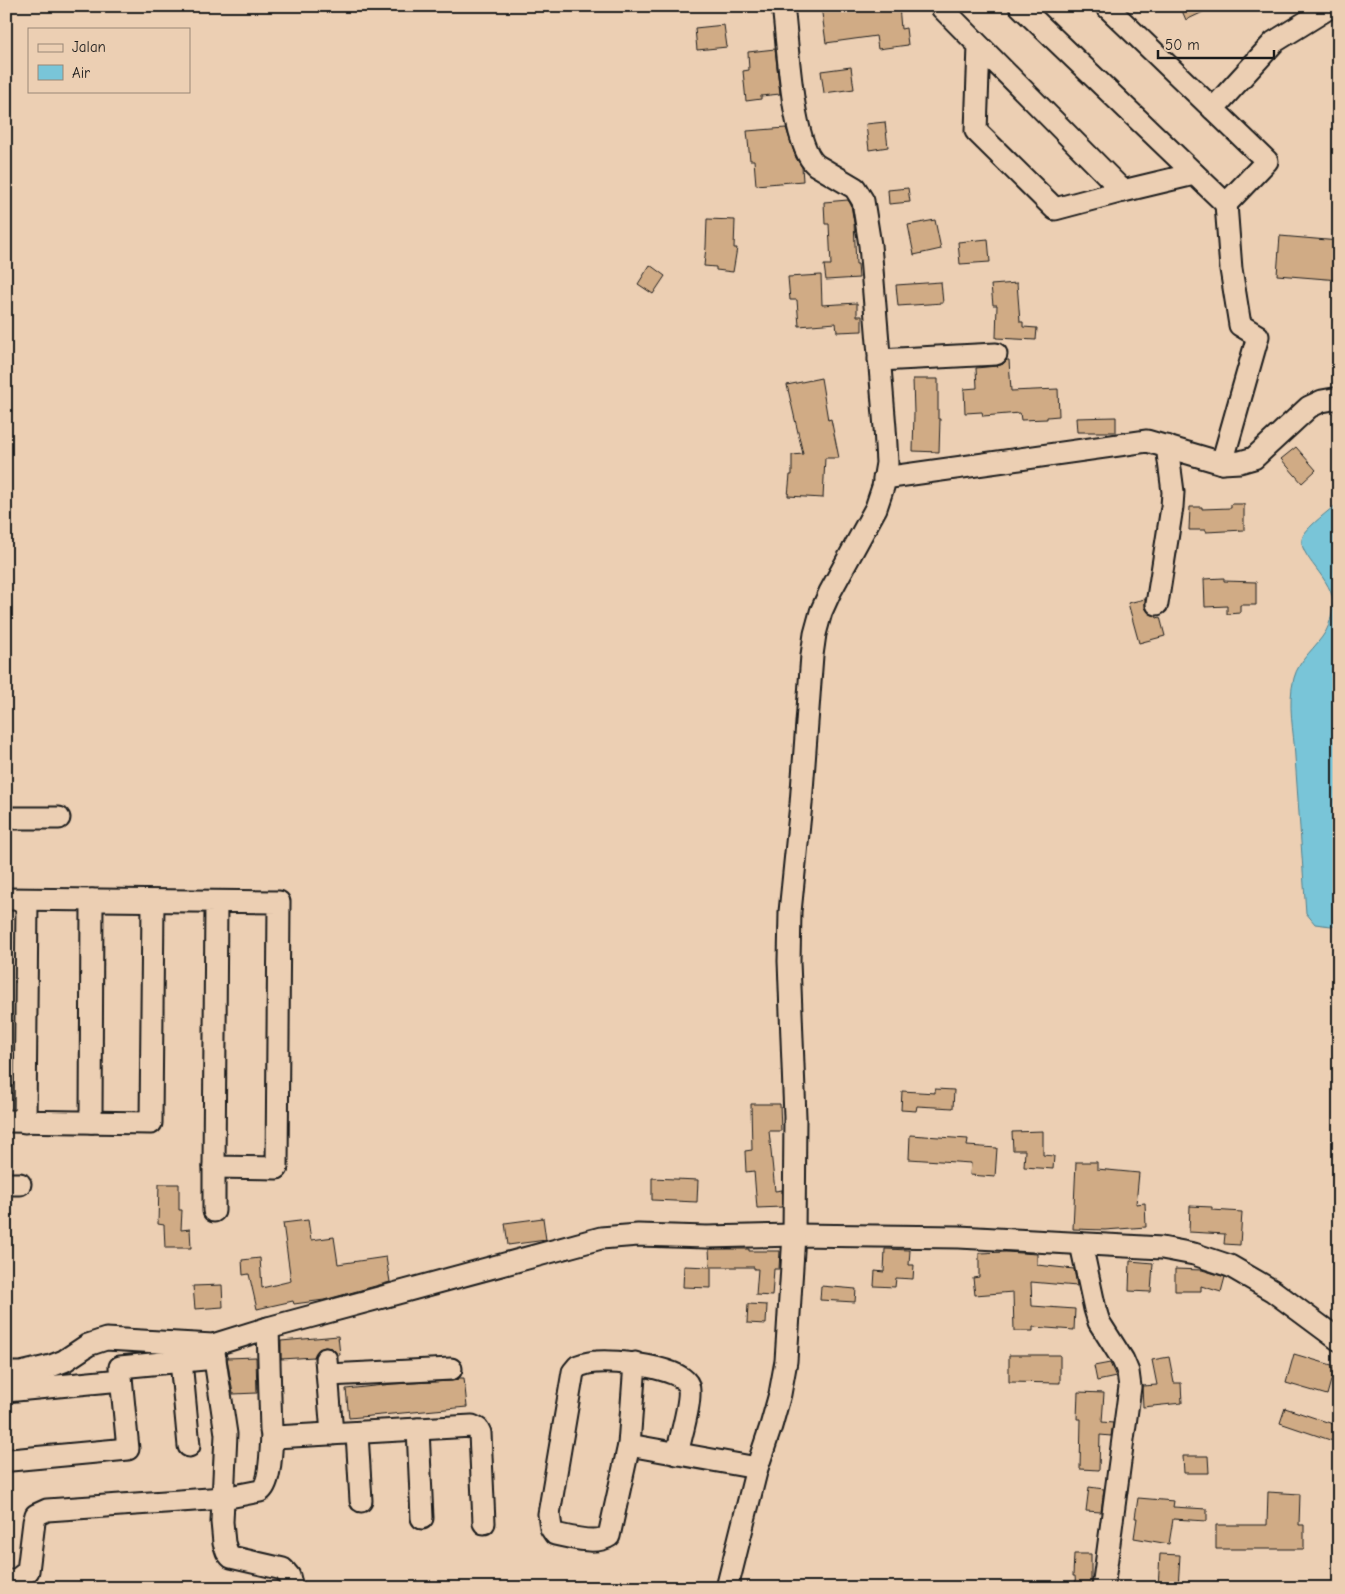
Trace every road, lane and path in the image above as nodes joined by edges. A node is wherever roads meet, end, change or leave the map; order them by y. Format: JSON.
{"nodes":[{"id":1,"x":783,"y":6,"type":"edge"},
{"id":2,"x":943,"y":6,"type":"edge"},
{"id":3,"x":1020,"y":6,"type":"edge"},
{"id":4,"x":1106,"y":6,"type":"edge"},
{"id":5,"x":1332,"y":6,"type":"edge"},
{"id":6,"x":980,"y":46,"type":"junction"},
{"id":7,"x":1213,"y":109,"type":"junction"},
{"id":8,"x":1194,"y":174,"type":"junction"},
{"id":9,"x":1123,"y":191,"type":"junction"},
{"id":10,"x":1226,"y":204,"type":"junction"},
{"id":11,"x":996,"y":354,"type":"dead end"},
{"id":12,"x":880,"y":360,"type":"junction"},
{"id":13,"x":1339,"y":398,"type":"edge"},
{"id":14,"x":1167,"y":446,"type":"junction"},
{"id":15,"x":1222,"y":463,"type":"junction"},
{"id":16,"x":884,"y":478,"type":"junction"},
{"id":17,"x":1157,"y":604,"type":"dead end"},
{"id":18,"x":6,"y":818,"type":"edge"},
{"id":19,"x":59,"y":818,"type":"dead end"},
{"id":20,"x":16,"y":899,"type":"edge"},
{"id":21,"x":92,"y":900,"type":"junction"},
{"id":22,"x":153,"y":901,"type":"junction"},
{"id":23,"x":216,"y":902,"type":"junction"},
{"id":24,"x":16,"y":1122,"type":"edge"},
{"id":25,"x":90,"y":1122,"type":"junction"},
{"id":26,"x":214,"y":1167,"type":"junction"},
{"id":27,"x":214,"y":1211,"type":"dead end"},
{"id":28,"x":794,"y":1235,"type":"junction"},
{"id":29,"x":1081,"y":1244,"type":"junction"},
{"id":30,"x":268,"y":1328,"type":"junction"},
{"id":31,"x":1339,"y":1340,"type":"edge"},
{"id":32,"x":214,"y":1352,"type":"junction"},
{"id":33,"x":181,"y":1361,"type":"junction"},
{"id":34,"x":635,"y":1363,"type":"junction"},
{"id":35,"x":452,"y":1369,"type":"dead end"},
{"id":36,"x":6,"y":1373,"type":"edge"},
{"id":37,"x":121,"y":1380,"type":"junction"},
{"id":38,"x":6,"y":1391,"type":"edge"},
{"id":39,"x":418,"y":1429,"type":"junction"},
{"id":40,"x":357,"y":1433,"type":"junction"},
{"id":41,"x":272,"y":1434,"type":"junction"},
{"id":42,"x":332,"y":1434,"type":"junction"},
{"id":43,"x":628,"y":1445,"type":"junction"},
{"id":44,"x":190,"y":1446,"type":"dead end"},
{"id":45,"x":677,"y":1454,"type":"junction"},
{"id":46,"x":11,"y":1460,"type":"dead end"},
{"id":47,"x":757,"y":1468,"type":"junction"},
{"id":48,"x":224,"y":1498,"type":"junction"},
{"id":49,"x":361,"y":1501,"type":"dead end"},
{"id":50,"x":422,"y":1518,"type":"dead end"},
{"id":51,"x":484,"y":1523,"type":"dead end"},
{"id":52,"x":6,"y":1583,"type":"edge"},
{"id":53,"x":292,"y":1588,"type":"edge"},
{"id":54,"x":727,"y":1588,"type":"edge"},
{"id":55,"x":1103,"y":1588,"type":"edge"}],
"edges":[{"from":1,"to":12,"type":"street"},
{"from":2,"to":6,"type":"street"},
{"from":3,"to":8,"type":"street"},
{"from":4,"to":7,"type":"street"},
{"from":5,"to":7,"type":"street"},
{"from":6,"to":9,"type":"street"},
{"from":6,"to":9,"type":"street"},
{"from":7,"to":10,"type":"street"},
{"from":8,"to":9,"type":"street"},
{"from":8,"to":10,"type":"street"},
{"from":10,"to":15,"type":"street"},
{"from":11,"to":12,"type":"street"},
{"from":12,"to":16,"type":"street"},
{"from":13,"to":15,"type":"street"},
{"from":14,"to":15,"type":"street"},
{"from":14,"to":16,"type":"street"},
{"from":14,"to":17,"type":"street"},
{"from":16,"to":28,"type":"street"},
{"from":18,"to":19,"type":"street"},
{"from":20,"to":21,"type":"street"},
{"from":20,"to":24,"type":"street"},
{"from":21,"to":22,"type":"street"},
{"from":21,"to":25,"type":"street"},
{"from":22,"to":23,"type":"street"},
{"from":22,"to":25,"type":"street"},
{"from":23,"to":26,"type":"street"},
{"from":23,"to":26,"type":"street"},
{"from":24,"to":25,"type":"street"},
{"from":26,"to":27,"type":"street"},
{"from":28,"to":29,"type":"street"},
{"from":28,"to":30,"type":"street"},
{"from":28,"to":47,"type":"street"},
{"from":29,"to":31,"type":"street"},
{"from":29,"to":55,"type":"street"},
{"from":30,"to":32,"type":"street"},
{"from":30,"to":41,"type":"street"},
{"from":32,"to":33,"type":"street"},
{"from":32,"to":36,"type":"street"},
{"from":32,"to":48,"type":"street"},
{"from":33,"to":37,"type":"street"},
{"from":33,"to":44,"type":"street"},
{"from":34,"to":43,"type":"street"},
{"from":34,"to":43,"type":"street"},
{"from":34,"to":45,"type":"street"},
{"from":35,"to":42,"type":"street"},
{"from":37,"to":38,"type":"street"},
{"from":37,"to":46,"type":"street"},
{"from":39,"to":40,"type":"street"},
{"from":39,"to":50,"type":"street"},
{"from":39,"to":51,"type":"street"},
{"from":40,"to":42,"type":"street"},
{"from":40,"to":49,"type":"street"},
{"from":41,"to":42,"type":"street"},
{"from":41,"to":48,"type":"street"},
{"from":43,"to":45,"type":"street"},
{"from":45,"to":47,"type":"street"},
{"from":47,"to":54,"type":"street"},
{"from":48,"to":52,"type":"street"},
{"from":48,"to":53,"type":"street"}]}
